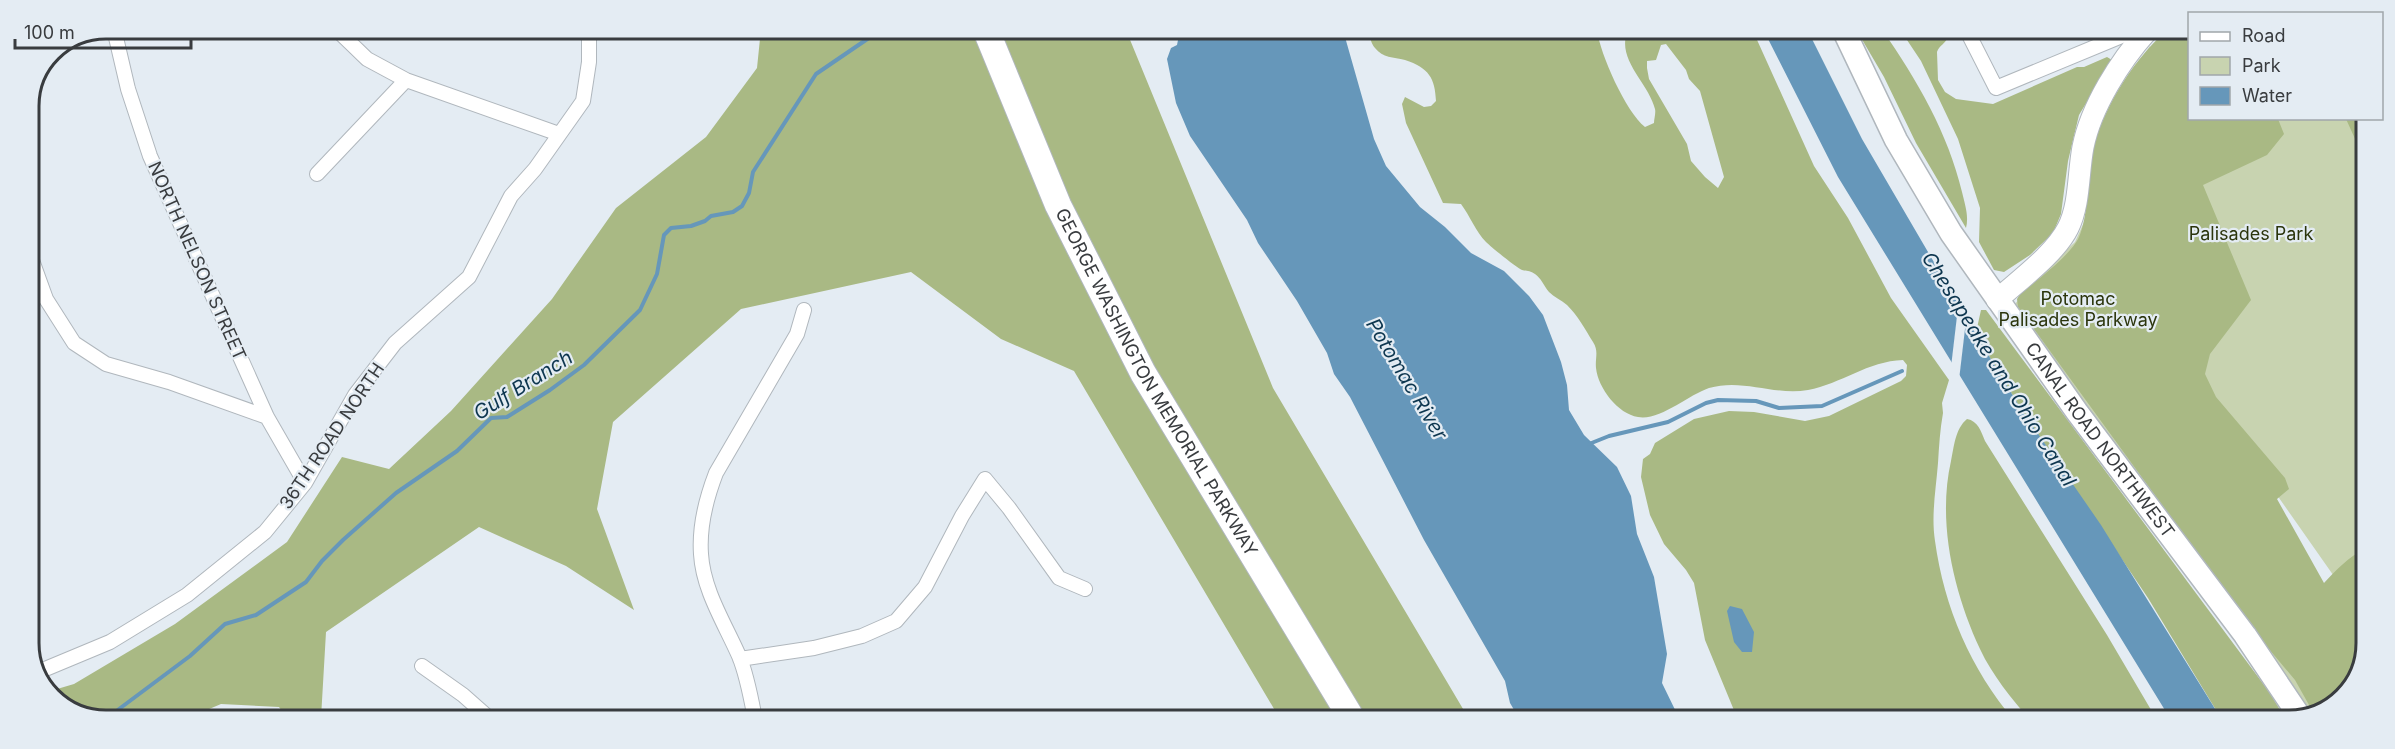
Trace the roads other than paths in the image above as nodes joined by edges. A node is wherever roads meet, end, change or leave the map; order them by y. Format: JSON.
{"nodes":[{"id":1,"x":117,"y":39,"type":"edge"},
{"id":2,"x":346,"y":39,"type":"edge"},
{"id":3,"x":589,"y":39,"type":"edge"},
{"id":4,"x":974,"y":39,"type":"edge"},
{"id":5,"x":988,"y":39,"type":"edge"},
{"id":6,"x":1848,"y":39,"type":"edge"},
{"id":7,"x":1971,"y":39,"type":"edge"},
{"id":8,"x":2112,"y":39,"type":"edge"},
{"id":9,"x":2140,"y":39,"type":"edge"},
{"id":10,"x":406,"y":80,"type":"junction"},
{"id":11,"x":1001,"y":90,"type":"junction"},
{"id":12,"x":559,"y":134,"type":"junction"},
{"id":13,"x":318,"y":174,"type":"dead end"},
{"id":14,"x":39,"y":281,"type":"edge"},
{"id":15,"x":1997,"y":300,"type":"junction"},
{"id":16,"x":804,"y":310,"type":"dead end"},
{"id":17,"x":267,"y":417,"type":"junction"},
{"id":18,"x":305,"y":483,"type":"junction"},
{"id":19,"x":1085,"y":589,"type":"dead end"},
{"id":20,"x":740,"y":659,"type":"junction"},
{"id":21,"x":422,"y":666,"type":"dead end"},
{"id":22,"x":44,"y":669,"type":"edge"},
{"id":23,"x":2295,"y":709,"type":"edge"},
{"id":24,"x":480,"y":710,"type":"edge"},
{"id":25,"x":753,"y":710,"type":"edge"},
{"id":26,"x":1328,"y":710,"type":"edge"},
{"id":27,"x":1347,"y":710,"type":"edge"}],
"edges":[{"from":1,"to":17,"type":"street","name":"NORTH NELSON STREET"},
{"from":2,"to":10,"type":"street"},
{"from":3,"to":12,"type":"street","name":"36TH ROAD NORTH"},
{"from":4,"to":11,"type":"highway","name":"GEORGE WASHINGTON MEMORIAL PARKWAY"},
{"from":5,"to":11,"type":"highway","name":"GEORGE WASHINGTON MEMORIAL PARKWAY"},
{"from":6,"to":15,"type":"highway","name":"CANAL ROAD NORTHWEST"},
{"from":7,"to":8,"type":"street"},
{"from":9,"to":15,"type":"main road"},
{"from":10,"to":12,"type":"street"},
{"from":10,"to":13,"type":"street"},
{"from":11,"to":26,"type":"highway","name":"GEORGE WASHINGTON MEMORIAL PARKWAY"},
{"from":11,"to":27,"type":"highway","name":"GEORGE WASHINGTON MEMORIAL PARKWAY"},
{"from":12,"to":18,"type":"street","name":"36TH ROAD NORTH"},
{"from":14,"to":17,"type":"street"},
{"from":15,"to":23,"type":"highway","name":"CANAL ROAD NORTHWEST"},
{"from":16,"to":20,"type":"street"},
{"from":17,"to":18,"type":"street","name":"NORTH NELSON STREET"},
{"from":18,"to":22,"type":"street","name":"36TH ROAD NORTH"},
{"from":19,"to":20,"type":"street"},
{"from":20,"to":25,"type":"street"},
{"from":21,"to":24,"type":"street"}]}
